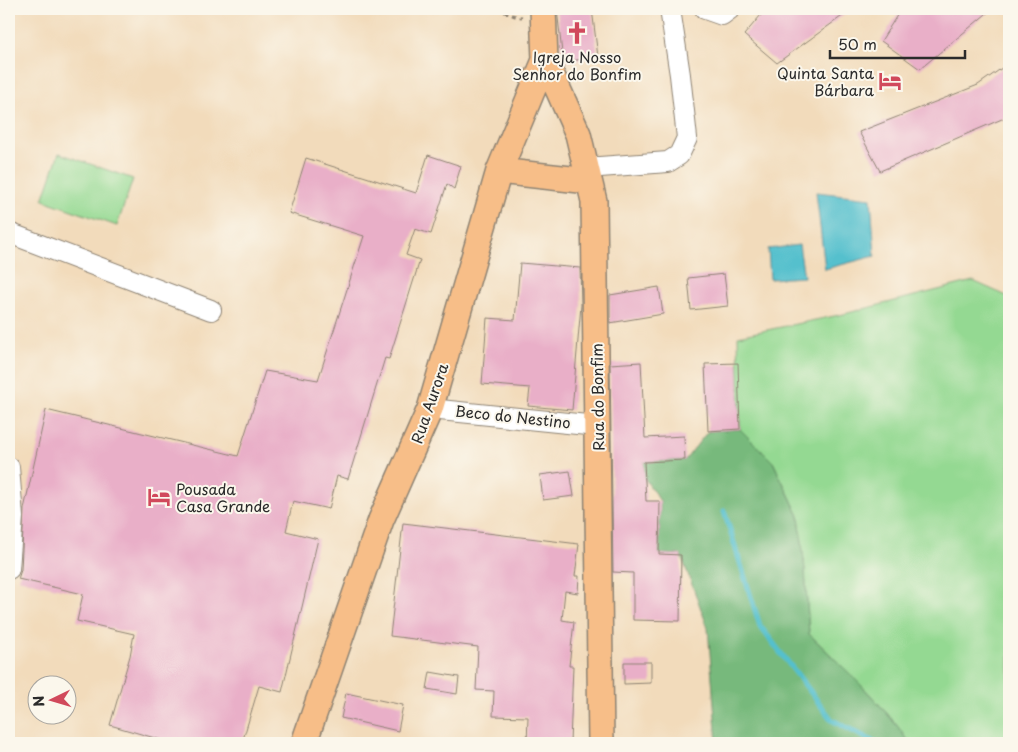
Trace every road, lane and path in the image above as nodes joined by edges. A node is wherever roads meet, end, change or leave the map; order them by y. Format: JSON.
{"nodes":[{"id":1,"x":497,"y":9,"type":"edge"},
{"id":2,"x":670,"y":9,"type":"edge"},
{"id":3,"x":706,"y":9,"type":"edge"},
{"id":4,"x":730,"y":9,"type":"edge"},
{"id":5,"x":543,"y":14,"type":"edge"},
{"id":6,"x":545,"y":60,"type":"junction"},
{"id":7,"x":499,"y":170,"type":"junction"},
{"id":8,"x":588,"y":174,"type":"junction"},
{"id":9,"x":9,"y":234,"type":"edge"},
{"id":10,"x":211,"y":310,"type":"dead end"},
{"id":11,"x":430,"y":408,"type":"junction"},
{"id":12,"x":597,"y":426,"type":"junction"},
{"id":13,"x":9,"y":467,"type":"edge"},
{"id":14,"x":10,"y":490,"type":"edge"},
{"id":15,"x":9,"y":569,"type":"edge"},
{"id":16,"x":304,"y":743,"type":"edge"},
{"id":17,"x":600,"y":743,"type":"edge"}],
"edges":[{"from":1,"to":5,"type":"path"},
{"from":2,"to":8,"type":"street"},
{"from":3,"to":4,"type":"street"},
{"from":5,"to":6,"type":"main road"},
{"from":6,"to":7,"type":"main road","name":"Rua Aurora"},
{"from":6,"to":8,"type":"main road","name":"Rua do Bonfim"},
{"from":7,"to":8,"type":"main road"},
{"from":7,"to":11,"type":"main road","name":"Rua Aurora"},
{"from":8,"to":12,"type":"main road","name":"Rua do Bonfim"},
{"from":9,"to":10,"type":"street"},
{"from":11,"to":12,"type":"street","name":"Beco do Nestino"},
{"from":11,"to":16,"type":"main road","name":"Rua Aurora"},
{"from":12,"to":17,"type":"main road","name":"Rua do Bonfim"},
{"from":13,"to":14,"type":"street"},
{"from":14,"to":15,"type":"street"}]}
